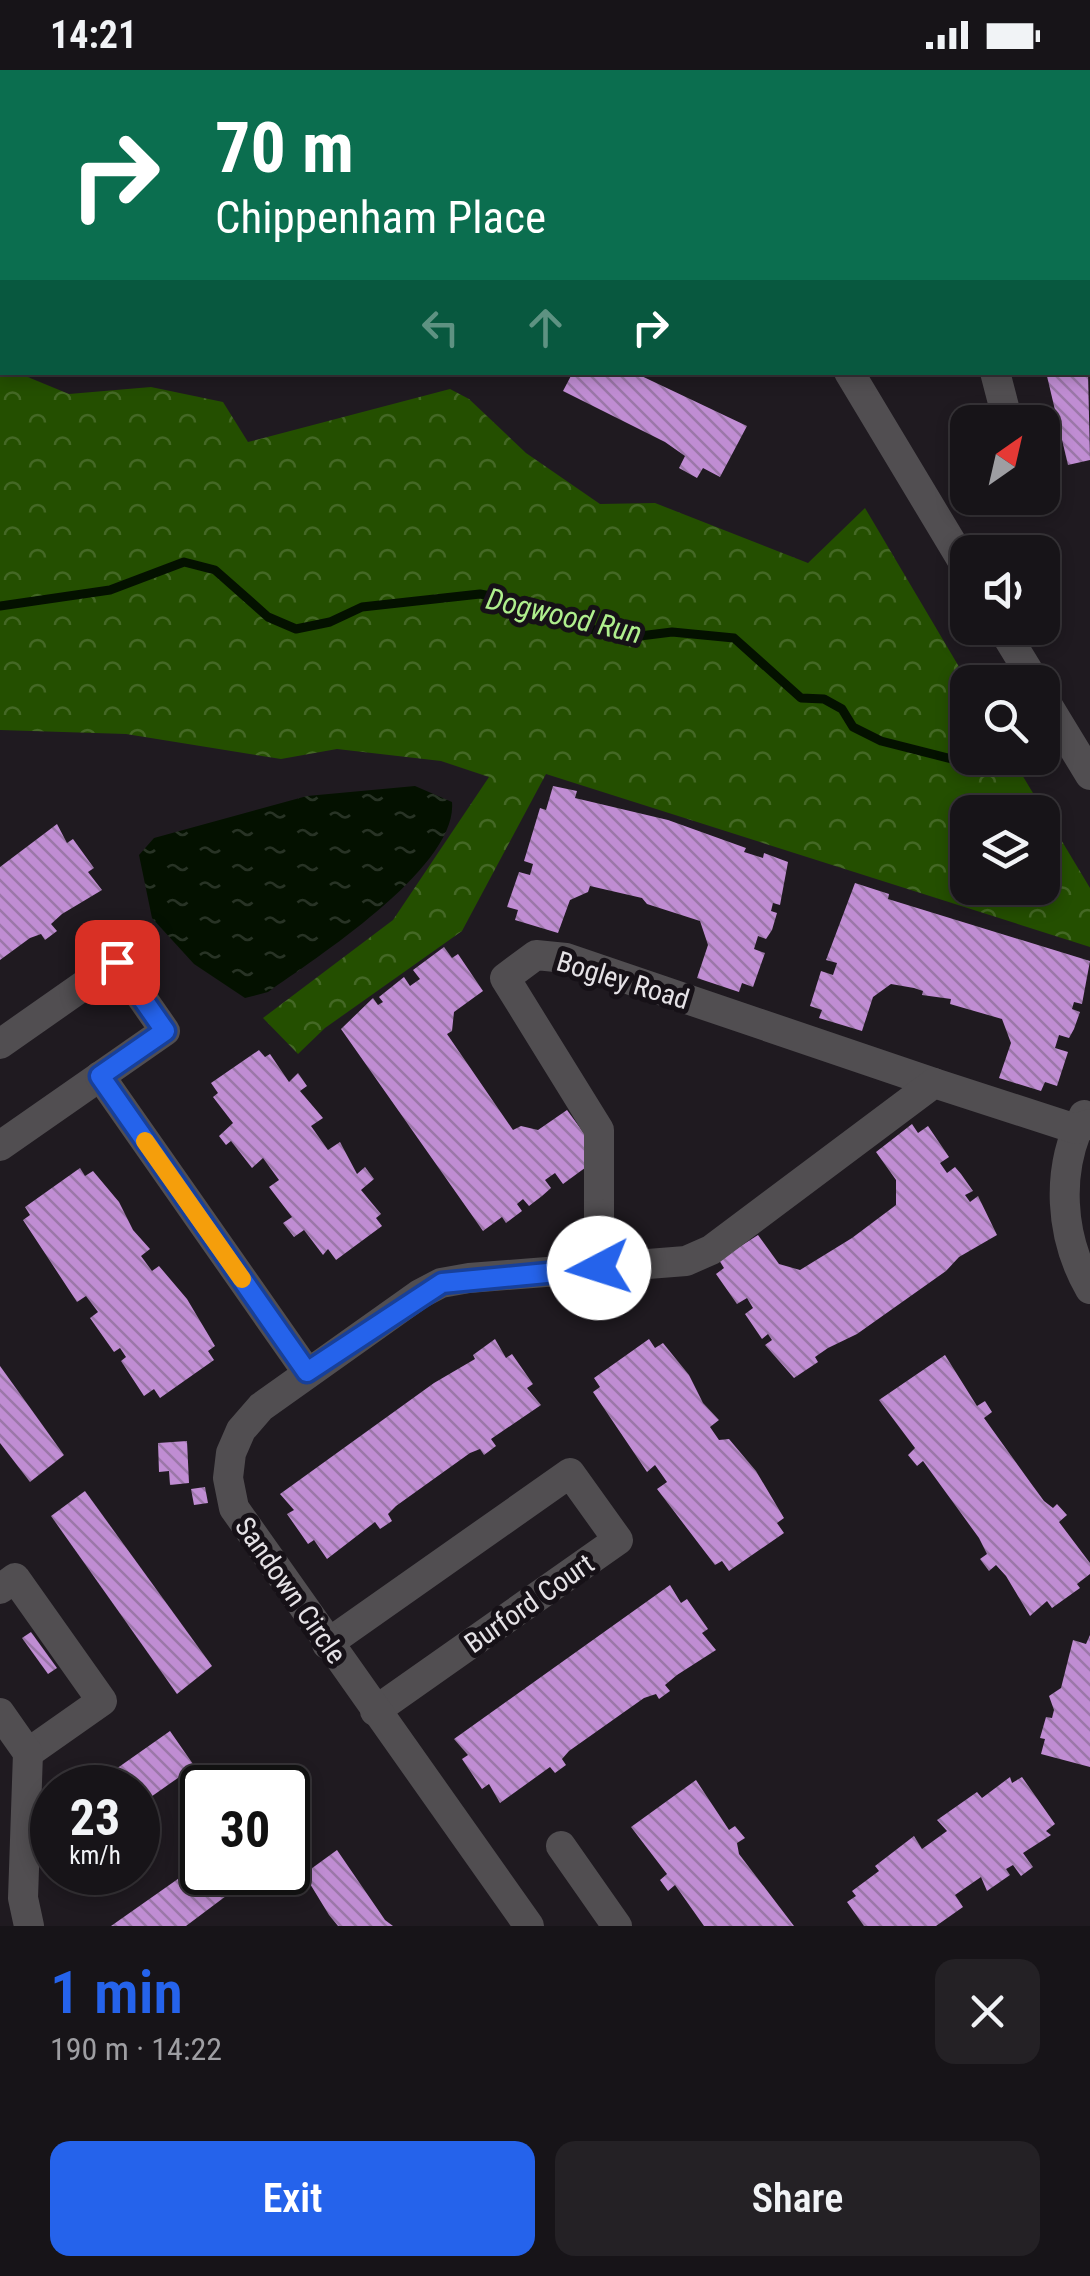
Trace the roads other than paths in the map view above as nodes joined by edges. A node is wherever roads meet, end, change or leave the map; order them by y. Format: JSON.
{"nodes":[{"id":1,"x":852,"y":375,"type":"edge"},
{"id":2,"x":996,"y":375,"type":"edge"},
{"id":3,"x":1004,"y":405,"type":"edge"},
{"id":4,"x":950,"y":540,"type":"edge"},
{"id":5,"x":1060,"y":726,"type":"edge"},
{"id":6,"x":1090,"y":775,"type":"edge"},
{"id":7,"x":0,"y":1044,"type":"edge"},
{"id":8,"x":100,"y":1076,"type":"junction"},
{"id":9,"x":934,"y":1083,"type":"junction"},
{"id":10,"x":1085,"y":1119,"type":"edge"},
{"id":11,"x":0,"y":1146,"type":"edge"},
{"id":12,"x":599,"y":1268,"type":"junction"},
{"id":13,"x":1090,"y":1289,"type":"edge"},
{"id":14,"x":307,"y":1372,"type":"junction"},
{"id":15,"x":0,"y":1589,"type":"edge"},
{"id":16,"x":327,"y":1644,"type":"junction"},
{"id":17,"x":375,"y":1711,"type":"junction"},
{"id":18,"x":0,"y":1713,"type":"edge"},
{"id":19,"x":28,"y":1753,"type":"junction"},
{"id":20,"x":561,"y":1846,"type":"dead end"},
{"id":21,"x":29,"y":1926,"type":"edge"},
{"id":22,"x":529,"y":1926,"type":"edge"},
{"id":23,"x":617,"y":1926,"type":"edge"}],
"edges":[{"from":1,"to":4,"type":"street"},
{"from":2,"to":3,"type":"street"},
{"from":5,"to":6,"type":"street"},
{"from":7,"to":8,"type":"street"},
{"from":8,"to":11,"type":"street"},
{"from":8,"to":14,"type":"street"},
{"from":9,"to":10,"type":"street"},
{"from":9,"to":12,"type":"street","name":"Sandown Circle"},
{"from":9,"to":12,"type":"street","name":"Bogley Road"},
{"from":10,"to":13,"type":"street"},
{"from":12,"to":14,"type":"street","name":"Sandown Circle"},
{"from":14,"to":16,"type":"street","name":"Sandown Circle"},
{"from":15,"to":19,"type":"street"},
{"from":16,"to":17,"type":"street","name":"Sandown Circle"},
{"from":16,"to":17,"type":"street","name":"Burford Court"},
{"from":17,"to":22,"type":"street","name":"Sandown Circle"},
{"from":18,"to":19,"type":"street"},
{"from":19,"to":21,"type":"street"},
{"from":20,"to":23,"type":"street"}]}
